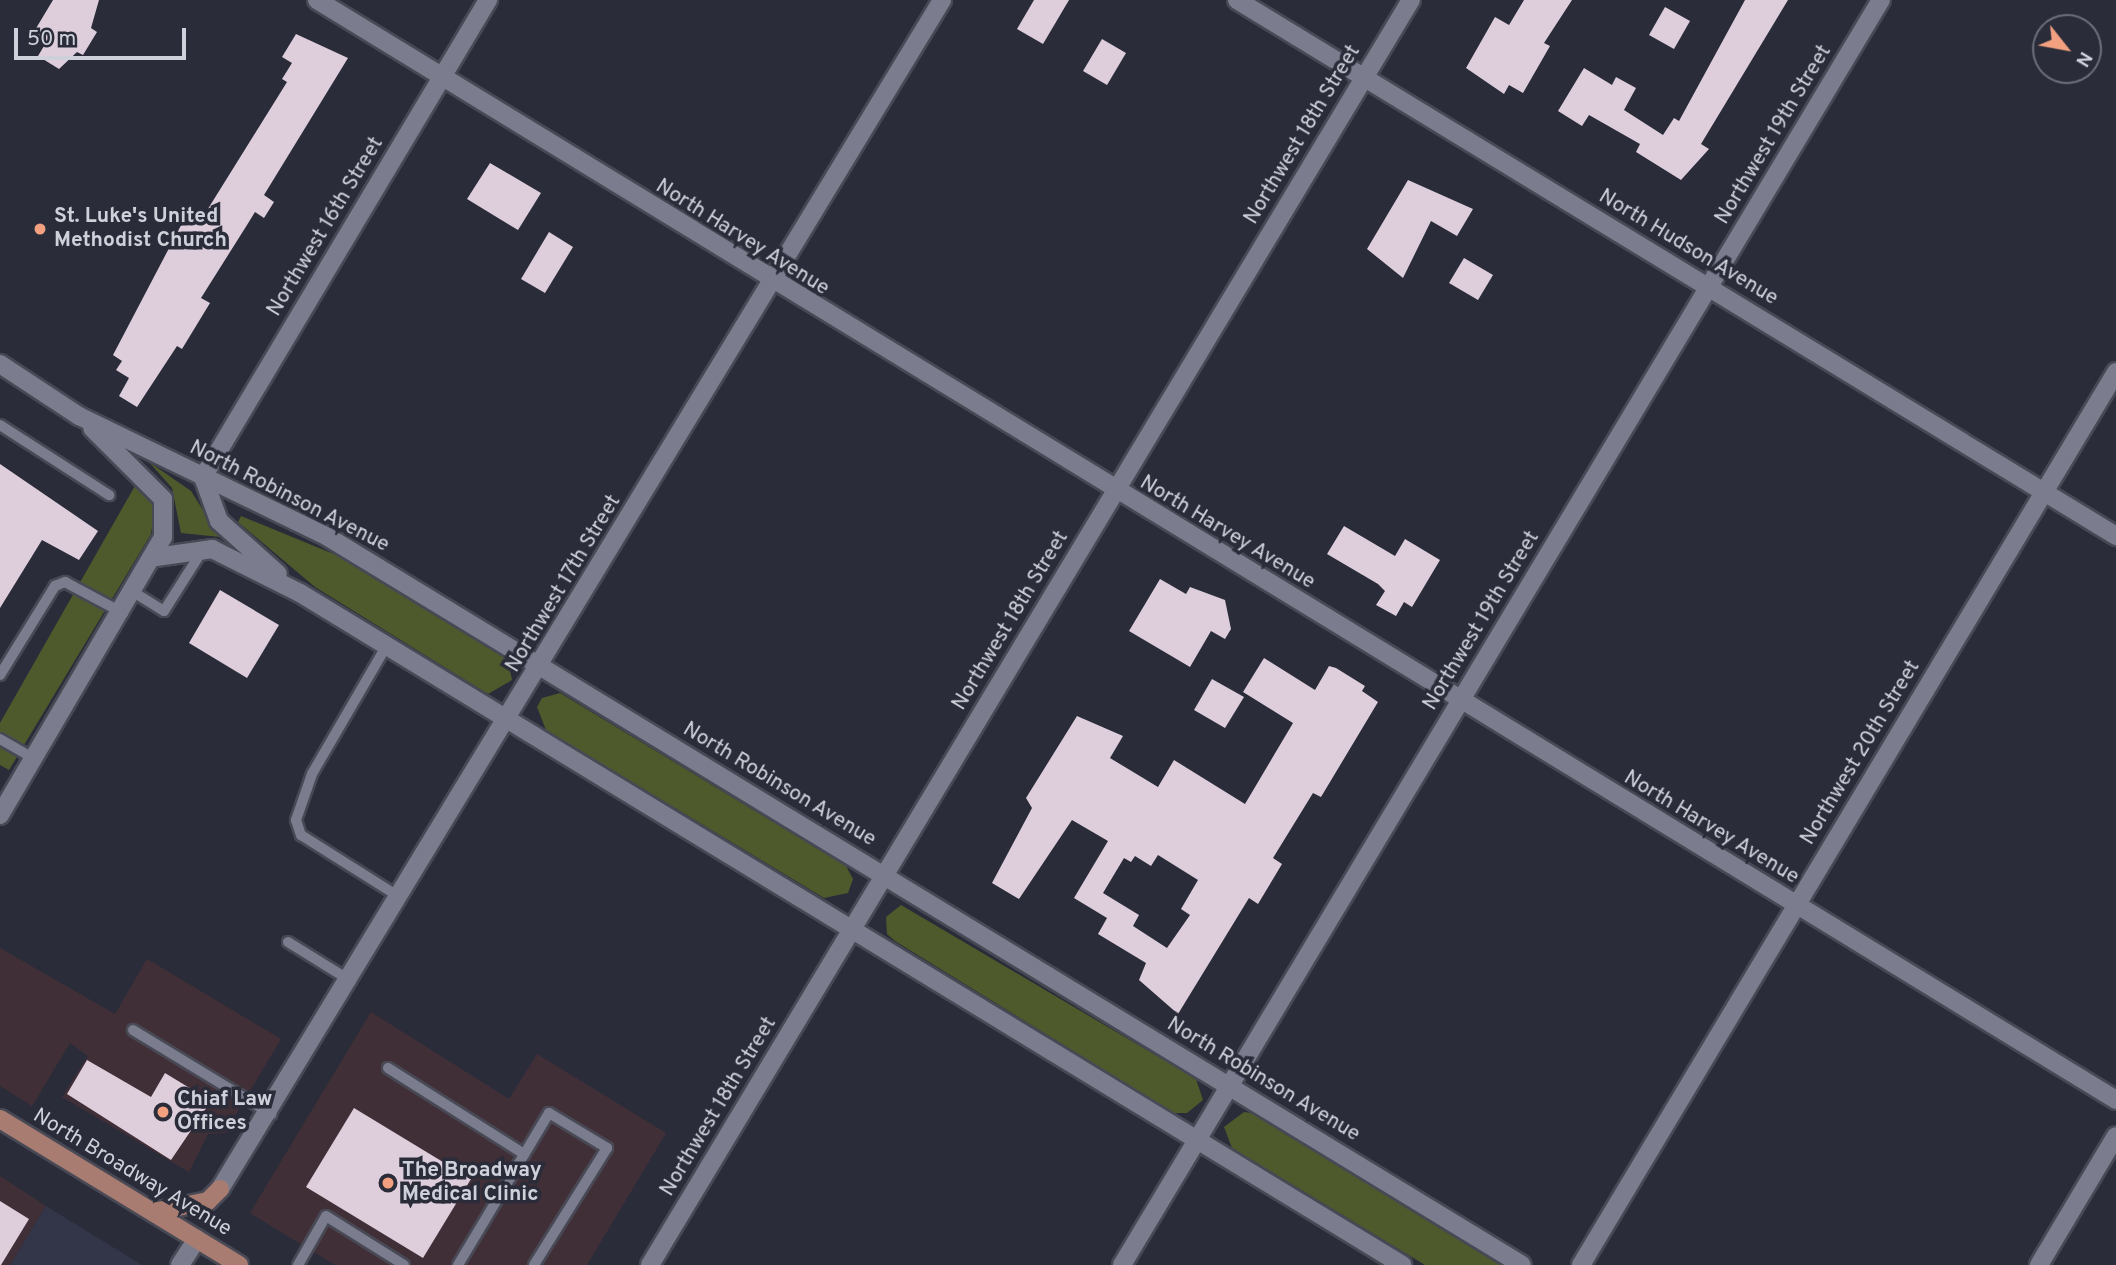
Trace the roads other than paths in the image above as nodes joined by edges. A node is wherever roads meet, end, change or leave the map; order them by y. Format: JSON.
{"nodes":[{"id":1,"x":317,"y":0,"type":"edge"},
{"id":2,"x":488,"y":0,"type":"edge"},
{"id":3,"x":942,"y":0,"type":"edge"},
{"id":4,"x":1237,"y":0,"type":"edge"},
{"id":5,"x":1411,"y":0,"type":"edge"},
{"id":6,"x":1881,"y":0,"type":"edge"},
{"id":7,"x":1364,"y":78,"type":"junction"},
{"id":8,"x":441,"y":79,"type":"junction"},
{"id":9,"x":772,"y":283,"type":"junction"},
{"id":10,"x":1708,"y":288,"type":"junction"},
{"id":11,"x":0,"y":364,"type":"edge"},
{"id":12,"x":2116,"y":372,"type":"edge"},
{"id":13,"x":79,"y":416,"type":"junction"},
{"id":14,"x":0,"y":425,"type":"edge"},
{"id":15,"x":204,"y":477,"type":"junction"},
{"id":16,"x":1116,"y":491,"type":"junction"},
{"id":17,"x":2044,"y":492,"type":"junction"},
{"id":18,"x":109,"y":495,"type":"dead end"},
{"id":19,"x":2116,"y":536,"type":"edge"},
{"id":20,"x":204,"y":548,"type":"junction"},
{"id":21,"x":156,"y":557,"type":"junction"},
{"id":22,"x":135,"y":593,"type":"junction"},
{"id":23,"x":300,"y":593,"type":"junction"},
{"id":24,"x":123,"y":613,"type":"junction"},
{"id":25,"x":387,"y":645,"type":"junction"},
{"id":26,"x":541,"y":667,"type":"junction"},
{"id":27,"x":0,"y":675,"type":"edge"},
{"id":28,"x":1460,"y":702,"type":"junction"},
{"id":29,"x":508,"y":720,"type":"junction"},
{"id":30,"x":0,"y":739,"type":"edge"},
{"id":31,"x":34,"y":759,"type":"junction"},
{"id":32,"x":0,"y":815,"type":"edge"},
{"id":33,"x":885,"y":877,"type":"junction"},
{"id":34,"x":401,"y":898,"type":"junction"},
{"id":35,"x":1796,"y":906,"type":"junction"},
{"id":36,"x":853,"y":930,"type":"junction"},
{"id":37,"x":288,"y":942,"type":"dead end"},
{"id":38,"x":351,"y":981,"type":"junction"},
{"id":39,"x":133,"y":1030,"type":"dead end"},
{"id":40,"x":388,"y":1069,"type":"dead end"},
{"id":41,"x":1230,"y":1086,"type":"junction"},
{"id":42,"x":2116,"y":1100,"type":"edge"},
{"id":43,"x":271,"y":1114,"type":"junction"},
{"id":44,"x":0,"y":1119,"type":"edge"},
{"id":45,"x":2116,"y":1136,"type":"edge"},
{"id":46,"x":1197,"y":1140,"type":"junction"},
{"id":47,"x":524,"y":1154,"type":"junction"},
{"id":48,"x":220,"y":1189,"type":"joint"},
{"id":49,"x":153,"y":1212,"type":"junction"},
{"id":50,"x":197,"y":1238,"type":"junction"},
{"id":51,"x":180,"y":1265,"type":"edge"},
{"id":52,"x":239,"y":1265,"type":"edge"},
{"id":53,"x":298,"y":1265,"type":"edge"},
{"id":54,"x":404,"y":1265,"type":"edge"},
{"id":55,"x":458,"y":1265,"type":"edge"},
{"id":56,"x":534,"y":1265,"type":"edge"},
{"id":57,"x":650,"y":1265,"type":"edge"},
{"id":58,"x":1122,"y":1265,"type":"edge"},
{"id":59,"x":1402,"y":1265,"type":"edge"},
{"id":60,"x":1522,"y":1265,"type":"edge"},
{"id":61,"x":1580,"y":1265,"type":"edge"},
{"id":62,"x":2039,"y":1265,"type":"edge"}],
"edges":[{"from":1,"to":8,"type":"street","name":"North Harvey Avenue"},
{"from":2,"to":8,"type":"street","name":"Northwest 16th Street"},
{"from":3,"to":9,"type":"street","name":"Northwest 17th Street"},
{"from":4,"to":7,"type":"street","name":"North Hudson Avenue"},
{"from":5,"to":7,"type":"street","name":"Northwest 18th Street"},
{"from":6,"to":10,"type":"street","name":"Northwest 19th Street"},
{"from":7,"to":10,"type":"street","name":"North Hudson Avenue"},
{"from":7,"to":16,"type":"street","name":"Northwest 18th Street"},
{"from":8,"to":9,"type":"street","name":"North Harvey Avenue"},
{"from":8,"to":15,"type":"street","name":"Northwest 16th Street"},
{"from":9,"to":16,"type":"street","name":"North Harvey Avenue"},
{"from":9,"to":26,"type":"street","name":"Northwest 17th Street"},
{"from":10,"to":17,"type":"street","name":"North Hudson Avenue"},
{"from":10,"to":28,"type":"street","name":"Northwest 19th Street"},
{"from":11,"to":13,"type":"street","name":"North Robinson Avenue"},
{"from":12,"to":17,"type":"street","name":"Northwest 20th Street"},
{"from":13,"to":15,"type":"street","name":"North Robinson Avenue"},
{"from":13,"to":21,"type":"street"},
{"from":14,"to":18,"type":"lane"},
{"from":15,"to":23,"type":"street"},
{"from":15,"to":26,"type":"street","name":"North Robinson Avenue"},
{"from":16,"to":28,"type":"street","name":"North Harvey Avenue"},
{"from":16,"to":33,"type":"street","name":"Northwest 18th Street"},
{"from":17,"to":19,"type":"street","name":"North Hudson Avenue"},
{"from":17,"to":35,"type":"street","name":"Northwest 20th Street"},
{"from":20,"to":21,"type":"street"},
{"from":20,"to":22,"type":"lane"},
{"from":20,"to":23,"type":"street"},
{"from":21,"to":22,"type":"street"},
{"from":22,"to":24,"type":"street"},
{"from":23,"to":25,"type":"street"},
{"from":24,"to":27,"type":"lane"},
{"from":24,"to":31,"type":"street"},
{"from":25,"to":29,"type":"street"},
{"from":25,"to":34,"type":"lane"},
{"from":26,"to":29,"type":"street","name":"Northwest 17th Street"},
{"from":26,"to":33,"type":"street","name":"North Robinson Avenue"},
{"from":28,"to":35,"type":"street","name":"North Harvey Avenue"},
{"from":28,"to":41,"type":"street","name":"Northwest 19th Street"},
{"from":29,"to":34,"type":"street","name":"Northwest 17th Street"},
{"from":29,"to":36,"type":"street"},
{"from":30,"to":31,"type":"lane"},
{"from":31,"to":32,"type":"street"},
{"from":33,"to":36,"type":"street","name":"Northwest 18th Street"},
{"from":33,"to":41,"type":"street","name":"North Robinson Avenue"},
{"from":34,"to":38,"type":"street","name":"Northwest 17th Street"},
{"from":35,"to":42,"type":"street","name":"North Harvey Avenue"},
{"from":35,"to":61,"type":"street","name":"Northwest 20th Street"},
{"from":36,"to":46,"type":"street"},
{"from":36,"to":57,"type":"street","name":"Northwest 18th Street"},
{"from":37,"to":38,"type":"lane"},
{"from":38,"to":43,"type":"street","name":"Northwest 17th Street"},
{"from":39,"to":43,"type":"lane"},
{"from":40,"to":47,"type":"lane"},
{"from":41,"to":46,"type":"street","name":"Northwest 19th Street"},
{"from":41,"to":60,"type":"street","name":"North Robinson Avenue"},
{"from":43,"to":48,"type":"street","name":"Northwest 17th Street"},
{"from":44,"to":49,"type":"main road","name":"North Broadway Avenue"},
{"from":45,"to":62,"type":"street"},
{"from":46,"to":58,"type":"street","name":"Northwest 19th Street"},
{"from":46,"to":59,"type":"street"},
{"from":47,"to":55,"type":"lane"},
{"from":47,"to":56,"type":"lane"},
{"from":48,"to":49,"type":"main road"},
{"from":49,"to":50,"type":"main road","name":"North Broadway Avenue"},
{"from":50,"to":51,"type":"street"},
{"from":50,"to":52,"type":"main road","name":"North Broadway Avenue"},
{"from":53,"to":54,"type":"lane"}]}
